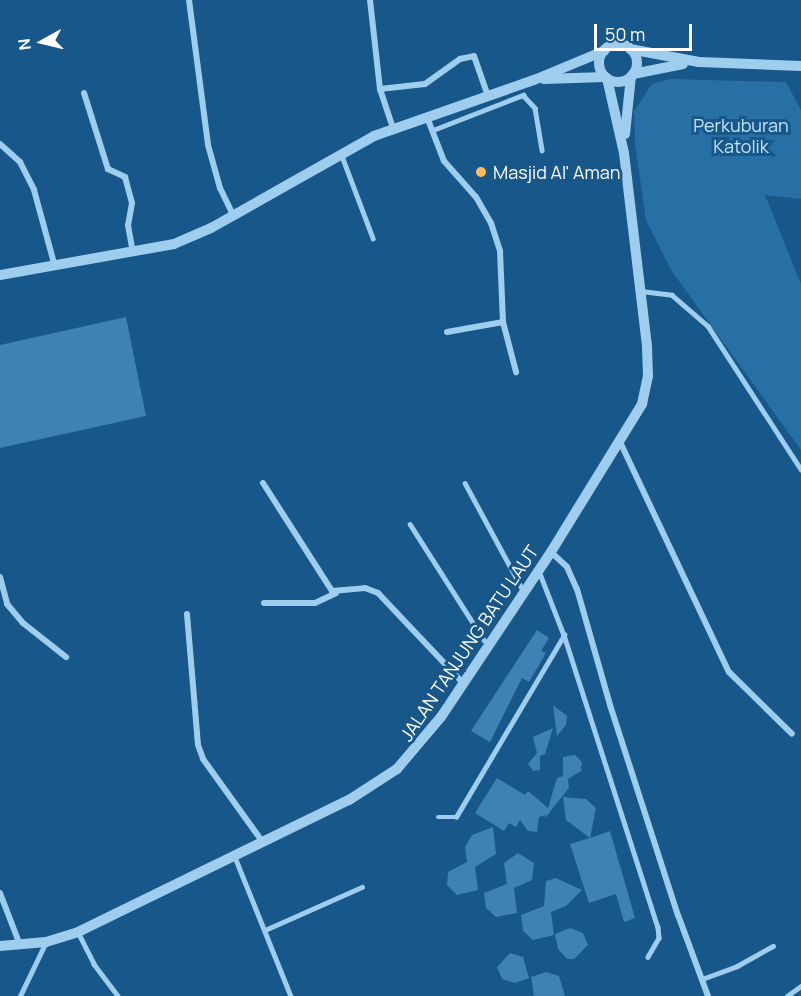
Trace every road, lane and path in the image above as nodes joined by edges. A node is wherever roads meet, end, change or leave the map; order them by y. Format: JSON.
{"nodes":[{"id":1,"x":189,"y":0,"type":"edge"},
{"id":2,"x":370,"y":0,"type":"edge"},
{"id":3,"x":630,"y":49,"type":"junction"},
{"id":4,"x":604,"y":51,"type":"junction"},
{"id":5,"x":699,"y":62,"type":"junction"},
{"id":6,"x":801,"y":66,"type":"edge"},
{"id":7,"x":632,"y":75,"type":"junction"},
{"id":8,"x":606,"y":78,"type":"junction"},
{"id":9,"x":534,"y":80,"type":"junction"},
{"id":10,"x":380,"y":89,"type":"junction"},
{"id":11,"x":84,"y":93,"type":"dead end"},
{"id":12,"x":488,"y":96,"type":"junction"},
{"id":13,"x":427,"y":117,"type":"junction"},
{"id":14,"x":393,"y":128,"type":"junction"},
{"id":15,"x":433,"y":130,"type":"junction"},
{"id":16,"x":0,"y":144,"type":"edge"},
{"id":17,"x":542,"y":150,"type":"dead end"},
{"id":18,"x":341,"y":153,"type":"junction"},
{"id":19,"x":624,"y":153,"type":"junction"},
{"id":20,"x":233,"y":215,"type":"junction"},
{"id":21,"x":373,"y":238,"type":"dead end"},
{"id":22,"x":133,"y":253,"type":"junction"},
{"id":23,"x":54,"y":263,"type":"junction"},
{"id":24,"x":0,"y":275,"type":"edge"},
{"id":25,"x":641,"y":291,"type":"junction"},
{"id":26,"x":503,"y":322,"type":"junction"},
{"id":27,"x":447,"y":332,"type":"dead end"},
{"id":28,"x":516,"y":372,"type":"dead end"},
{"id":29,"x":621,"y":444,"type":"junction"},
{"id":30,"x":801,"y":469,"type":"edge"},
{"id":31,"x":263,"y":483,"type":"dead end"},
{"id":32,"x":465,"y":483,"type":"dead end"},
{"id":33,"x":410,"y":524,"type":"dead end"},
{"id":34,"x":551,"y":552,"type":"junction"},
{"id":35,"x":539,"y":570,"type":"junction"},
{"id":36,"x":0,"y":577,"type":"edge"},
{"id":37,"x":336,"y":592,"type":"junction"},
{"id":38,"x":524,"y":592,"type":"junction"},
{"id":39,"x":264,"y":603,"type":"dead end"},
{"id":40,"x":187,"y":614,"type":"dead end"},
{"id":41,"x":564,"y":635,"type":"junction"},
{"id":42,"x":489,"y":647,"type":"junction"},
{"id":43,"x":66,"y":657,"type":"dead end"},
{"id":44,"x":464,"y":684,"type":"junction"},
{"id":45,"x":792,"y":734,"type":"dead end"},
{"id":46,"x":438,"y":817,"type":"dead end"},
{"id":47,"x":262,"y":841,"type":"junction"},
{"id":48,"x":235,"y":857,"type":"junction"},
{"id":49,"x":362,"y":887,"type":"dead end"},
{"id":50,"x":0,"y":893,"type":"edge"},
{"id":51,"x":265,"y":930,"type":"junction"},
{"id":52,"x":78,"y":932,"type":"junction"},
{"id":53,"x":46,"y":942,"type":"junction"},
{"id":54,"x":20,"y":945,"type":"junction"},
{"id":55,"x":0,"y":946,"type":"edge"},
{"id":56,"x":772,"y":946,"type":"dead end"},
{"id":57,"x":648,"y":957,"type":"dead end"},
{"id":58,"x":702,"y":979,"type":"junction"},
{"id":59,"x":801,"y":986,"type":"edge"},
{"id":60,"x":20,"y":996,"type":"edge"},
{"id":61,"x":118,"y":996,"type":"edge"},
{"id":62,"x":291,"y":996,"type":"edge"},
{"id":63,"x":708,"y":996,"type":"edge"},
{"id":64,"x":787,"y":996,"type":"edge"}],
"edges":[{"from":1,"to":20,"type":"street"},
{"from":2,"to":10,"type":"street"},
{"from":3,"to":4,"type":"street"},
{"from":3,"to":5,"type":"street"},
{"from":3,"to":7,"type":"street"},
{"from":4,"to":8,"type":"street"},
{"from":4,"to":9,"type":"street"},
{"from":5,"to":6,"type":"street"},
{"from":5,"to":7,"type":"street"},
{"from":7,"to":8,"type":"street"},
{"from":7,"to":19,"type":"street","name":"JALAN TANJUNG BATU LAUT"},
{"from":8,"to":9,"type":"street"},
{"from":8,"to":19,"type":"street","name":"JALAN TANJUNG BATU LAUT"},
{"from":9,"to":12,"type":"street"},
{"from":10,"to":12,"type":"street"},
{"from":10,"to":14,"type":"street"},
{"from":11,"to":22,"type":"street"},
{"from":12,"to":13,"type":"street"},
{"from":13,"to":14,"type":"street"},
{"from":13,"to":15,"type":"street"},
{"from":14,"to":18,"type":"street"},
{"from":15,"to":17,"type":"lane"},
{"from":15,"to":26,"type":"street"},
{"from":16,"to":23,"type":"street"},
{"from":18,"to":20,"type":"street"},
{"from":18,"to":21,"type":"lane"},
{"from":19,"to":25,"type":"street","name":"JALAN TANJUNG BATU LAUT"},
{"from":20,"to":22,"type":"street"},
{"from":22,"to":23,"type":"street"},
{"from":23,"to":24,"type":"street"},
{"from":25,"to":29,"type":"street","name":"JALAN TANJUNG BATU LAUT"},
{"from":25,"to":30,"type":"lane"},
{"from":26,"to":27,"type":"street"},
{"from":26,"to":28,"type":"street"},
{"from":29,"to":34,"type":"street","name":"JALAN TANJUNG BATU LAUT"},
{"from":29,"to":45,"type":"street"},
{"from":31,"to":37,"type":"street"},
{"from":32,"to":38,"type":"lane"},
{"from":33,"to":42,"type":"lane"},
{"from":34,"to":35,"type":"street","name":"JALAN TANJUNG BATU LAUT"},
{"from":34,"to":58,"type":"street"},
{"from":35,"to":38,"type":"street","name":"JALAN TANJUNG BATU LAUT"},
{"from":35,"to":41,"type":"lane"},
{"from":36,"to":43,"type":"street"},
{"from":37,"to":39,"type":"street"},
{"from":37,"to":44,"type":"street"},
{"from":38,"to":42,"type":"street","name":"JALAN TANJUNG BATU LAUT"},
{"from":40,"to":47,"type":"street"},
{"from":41,"to":46,"type":"lane"},
{"from":41,"to":57,"type":"lane"},
{"from":42,"to":44,"type":"street","name":"JALAN TANJUNG BATU LAUT"},
{"from":44,"to":47,"type":"street","name":"JALAN TANJUNG BATU LAUT"},
{"from":47,"to":48,"type":"street","name":"JALAN TANJUNG BATU LAUT"},
{"from":48,"to":51,"type":"lane"},
{"from":48,"to":52,"type":"street","name":"JALAN TANJUNG BATU LAUT"},
{"from":49,"to":51,"type":"lane"},
{"from":50,"to":54,"type":"street"},
{"from":51,"to":62,"type":"lane"},
{"from":52,"to":53,"type":"street","name":"JALAN TANJUNG BATU LAUT"},
{"from":52,"to":61,"type":"lane"},
{"from":53,"to":54,"type":"street","name":"JALAN TANJUNG BATU LAUT"},
{"from":53,"to":60,"type":"lane"},
{"from":54,"to":55,"type":"street","name":"JALAN TANJUNG BATU LAUT"},
{"from":56,"to":58,"type":"lane"},
{"from":58,"to":63,"type":"street"},
{"from":59,"to":64,"type":"lane"}]}
